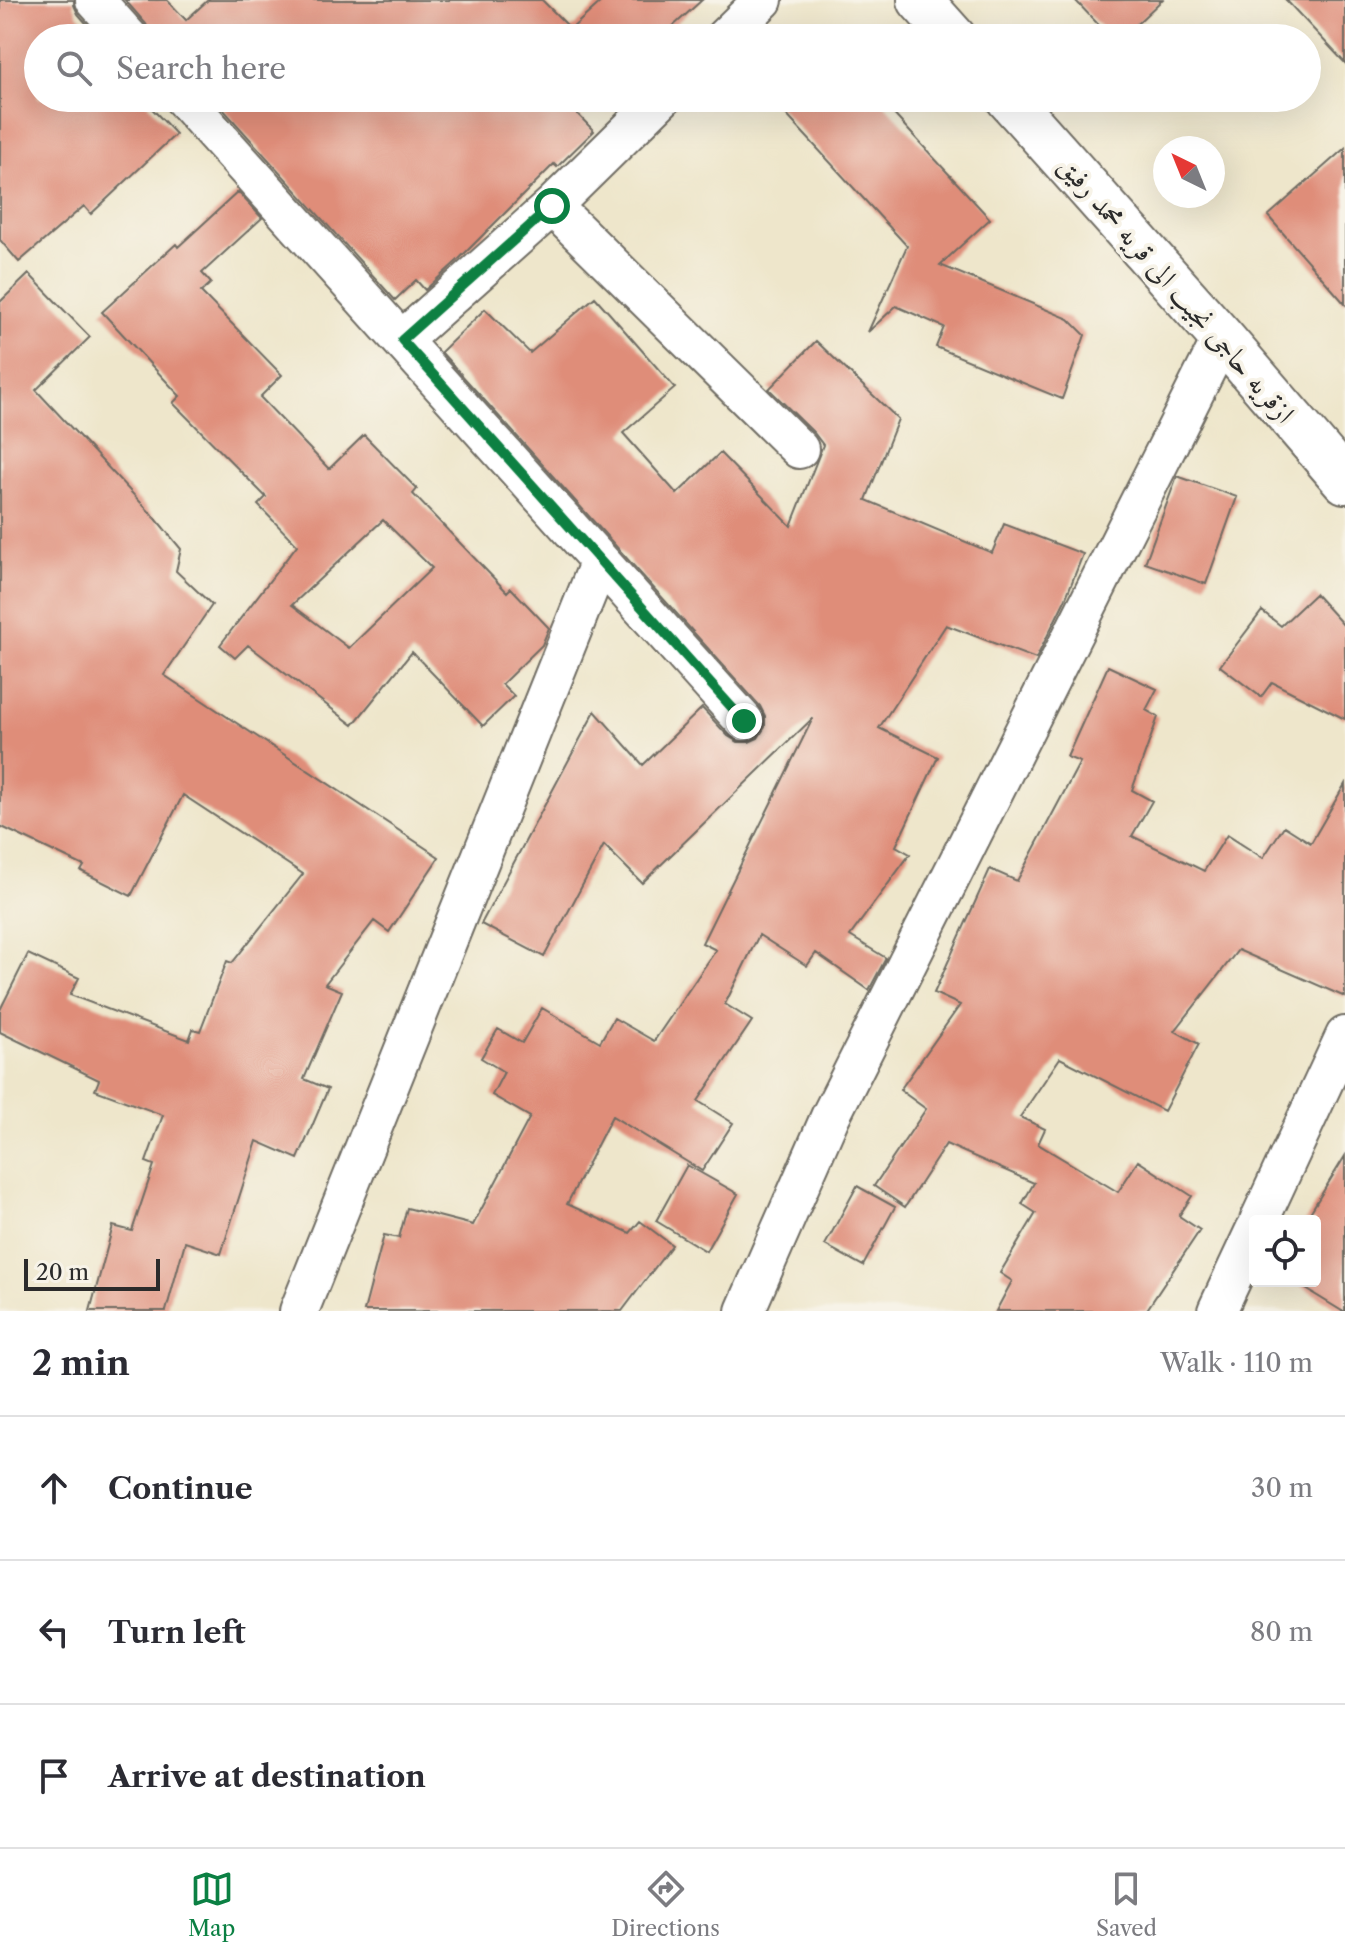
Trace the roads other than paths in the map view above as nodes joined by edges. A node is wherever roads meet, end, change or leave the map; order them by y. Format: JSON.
{"nodes":[{"id":1,"x":95,"y":0,"type":"edge"},
{"id":2,"x":763,"y":0,"type":"edge"},
{"id":3,"x":920,"y":0,"type":"edge"},
{"id":4,"x":116,"y":24,"type":"edge"},
{"id":5,"x":738,"y":24,"type":"edge"},
{"id":6,"x":941,"y":24,"type":"edge"},
{"id":7,"x":196,"y":112,"type":"edge"},
{"id":8,"x":648,"y":112,"type":"edge"},
{"id":9,"x":1020,"y":112,"type":"edge"},
{"id":10,"x":552,"y":206,"type":"junction"},
{"id":11,"x":1222,"y":338,"type":"junction"},
{"id":12,"x":402,"y":340,"type":"junction"},
{"id":13,"x":799,"y":449,"type":"dead end"},
{"id":14,"x":1345,"y":481,"type":"edge"},
{"id":15,"x":600,"y":561,"type":"junction"},
{"id":16,"x":744,"y":721,"type":"dead end"},
{"id":17,"x":1345,"y":1036,"type":"edge"},
{"id":18,"x":1262,"y":1215,"type":"edge"},
{"id":19,"x":1249,"y":1243,"type":"edge"},
{"id":20,"x":299,"y":1311,"type":"edge"},
{"id":21,"x":745,"y":1311,"type":"edge"},
{"id":22,"x":1217,"y":1311,"type":"edge"}],
"edges":[{"from":1,"to":4,"type":"street"},
{"from":2,"to":5,"type":"street"},
{"from":3,"to":6,"type":"street"},
{"from":7,"to":12,"type":"street"},
{"from":8,"to":10,"type":"street"},
{"from":9,"to":11,"type":"street","name":"ازقریه حاجی نجیب الی قریه محمد رفیق"},
{"from":10,"to":12,"type":"street"},
{"from":10,"to":13,"type":"street"},
{"from":11,"to":14,"type":"street","name":"ازقریه حاجی نجیب الی قریه محمد رفیق"},
{"from":11,"to":21,"type":"street"},
{"from":12,"to":15,"type":"street"},
{"from":15,"to":16,"type":"street"},
{"from":15,"to":20,"type":"street"},
{"from":17,"to":18,"type":"street"},
{"from":19,"to":22,"type":"street"}]}
